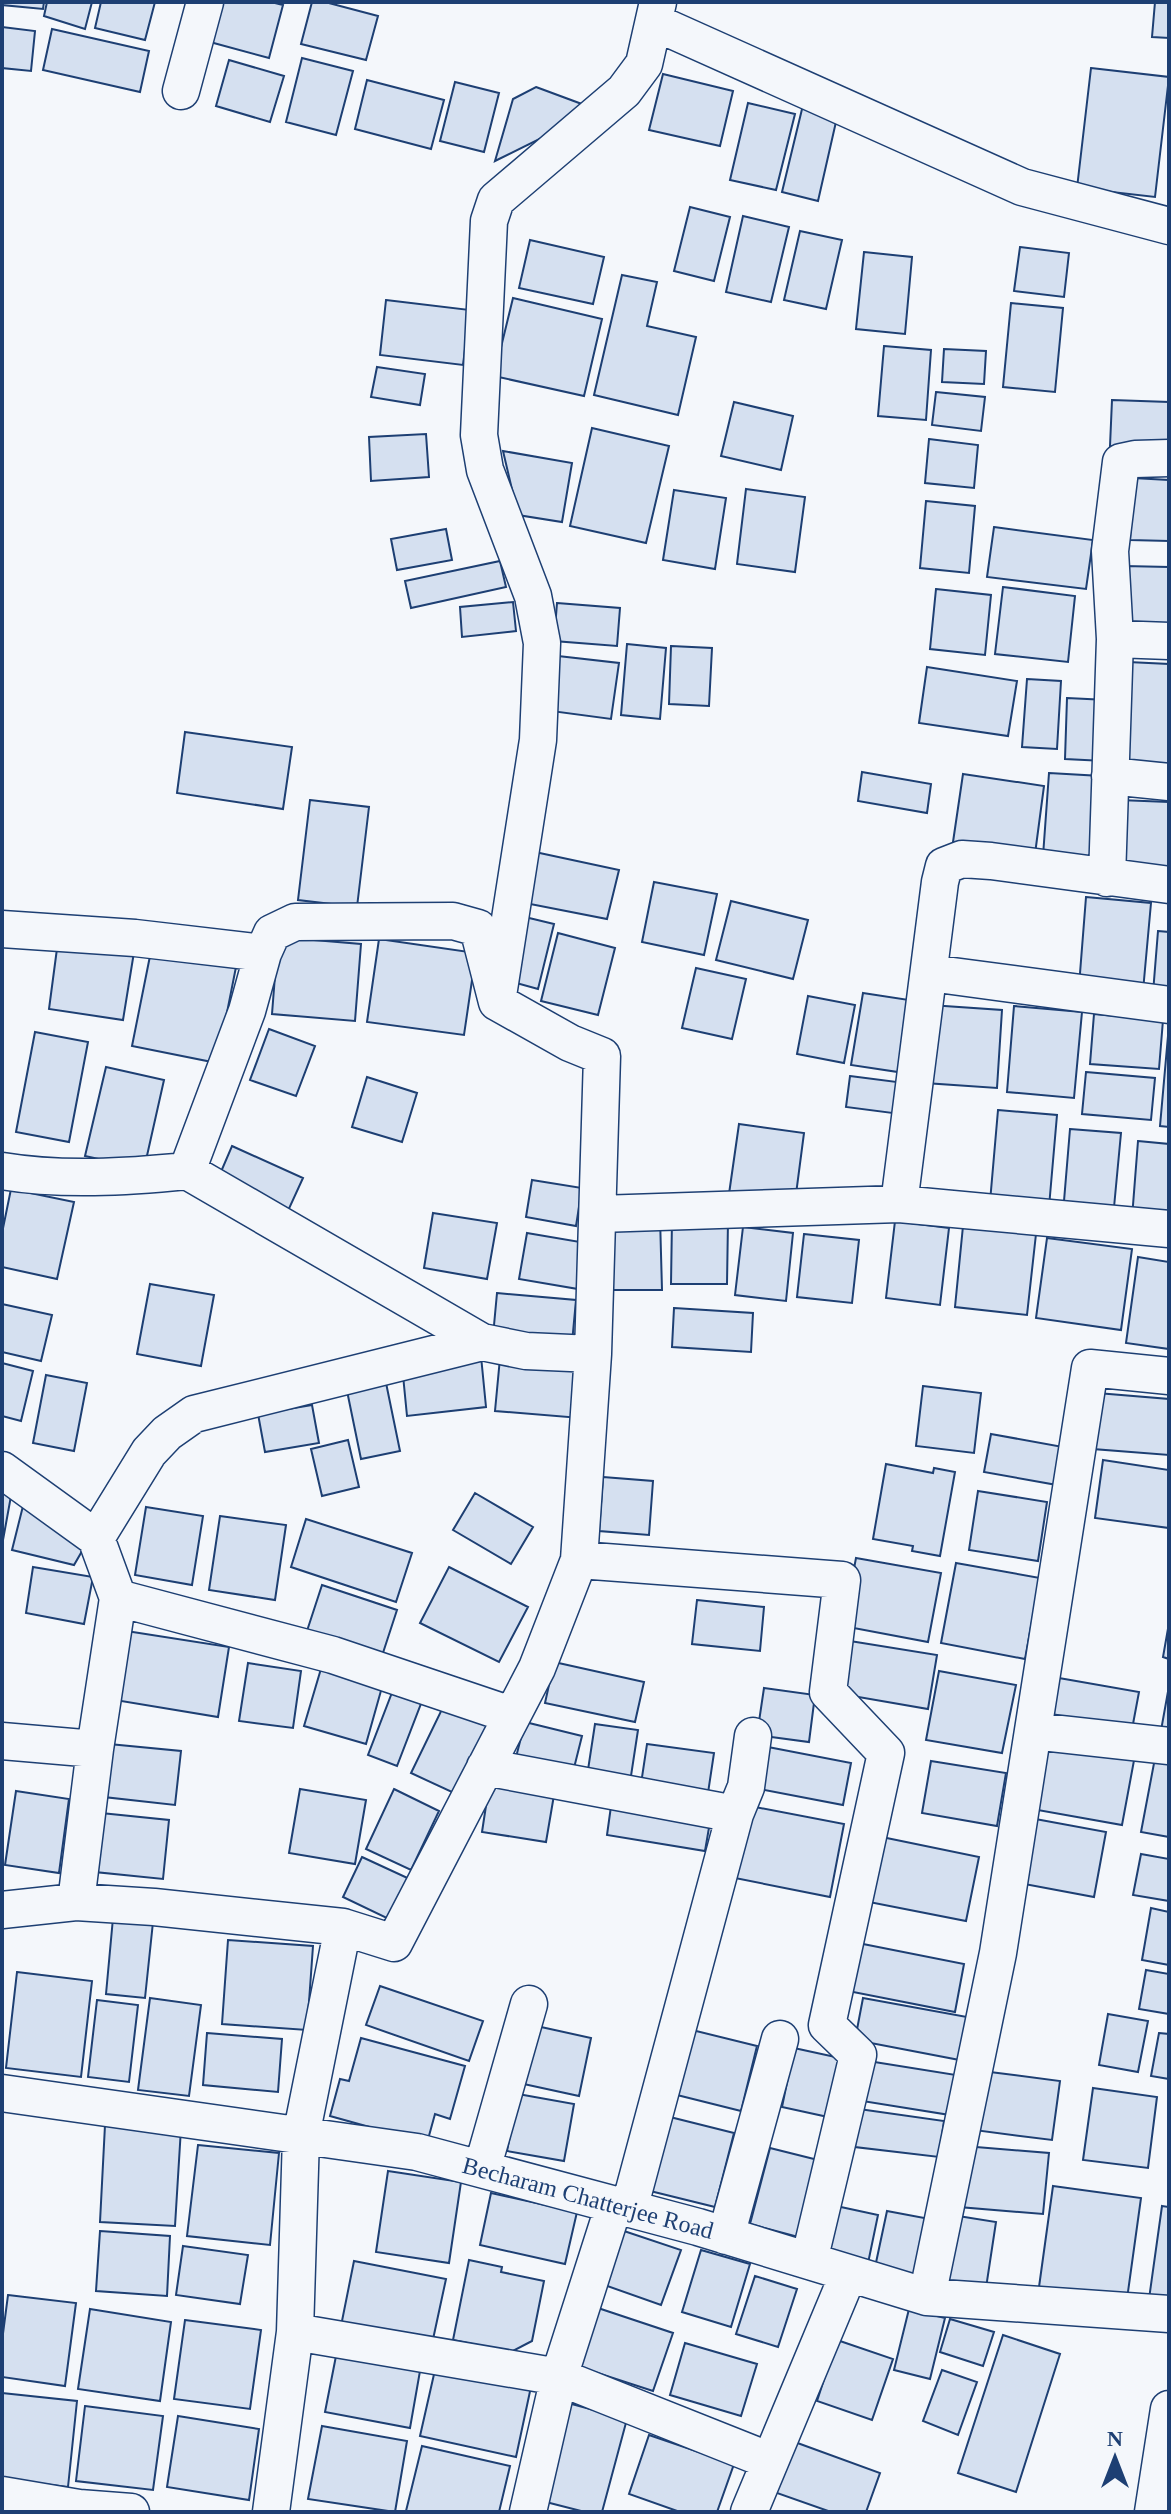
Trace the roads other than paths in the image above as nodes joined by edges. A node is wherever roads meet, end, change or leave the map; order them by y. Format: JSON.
{"nodes":[{"id":1,"x":205,"y":2,"type":"edge"},
{"id":2,"x":656,"y":12,"type":"edge"},
{"id":3,"x":181,"y":91,"type":"dead end"},
{"id":4,"x":1169,"y":226,"type":"edge"},
{"id":5,"x":1169,"y":458,"type":"edge"},
{"id":6,"x":1115,"y":639,"type":"junction"},
{"id":7,"x":1169,"y":641,"type":"edge"},
{"id":8,"x":1110,"y":776,"type":"junction"},
{"id":9,"x":1169,"y":782,"type":"edge"},
{"id":10,"x":1107,"y":878,"type":"junction"},
{"id":11,"x":1169,"y":885,"type":"edge"},
{"id":12,"x":2,"y":929,"type":"edge"},
{"id":13,"x":263,"y":953,"type":"junction"},
{"id":14,"x":930,"y":973,"type":"junction"},
{"id":15,"x":497,"y":1002,"type":"junction"},
{"id":16,"x":1169,"y":1005,"type":"edge"},
{"id":17,"x":2,"y":1171,"type":"edge"},
{"id":18,"x":187,"y":1171,"type":"junction"},
{"id":19,"x":899,"y":1204,"type":"junction"},
{"id":20,"x":599,"y":1214,"type":"junction"},
{"id":21,"x":1169,"y":1229,"type":"edge"},
{"id":22,"x":482,"y":1342,"type":"junction"},
{"id":23,"x":593,"y":1354,"type":"junction"},
{"id":24,"x":1169,"y":1376,"type":"edge"},
{"id":25,"x":2,"y":1470,"type":"edge"},
{"id":26,"x":96,"y":1538,"type":"junction"},
{"id":27,"x":579,"y":1560,"type":"junction"},
{"id":28,"x":118,"y":1598,"type":"junction"},
{"id":29,"x":511,"y":1715,"type":"junction"},
{"id":30,"x":1033,"y":1731,"type":"junction"},
{"id":31,"x":753,"y":1736,"type":"dead end"},
{"id":32,"x":2,"y":1741,"type":"edge"},
{"id":33,"x":1169,"y":1746,"type":"edge"},
{"id":34,"x":95,"y":1749,"type":"junction"},
{"id":35,"x":485,"y":1767,"type":"junction"},
{"id":36,"x":735,"y":1814,"type":"junction"},
{"id":37,"x":76,"y":1902,"type":"junction"},
{"id":38,"x":2,"y":1910,"type":"edge"},
{"id":39,"x":343,"y":1927,"type":"junction"},
{"id":40,"x":529,"y":2004,"type":"dead end"},
{"id":41,"x":780,"y":2039,"type":"dead end"},
{"id":42,"x":2,"y":2093,"type":"edge"},
{"id":43,"x":301,"y":2136,"type":"junction"},
{"id":44,"x":482,"y":2169,"type":"junction"},
{"id":45,"x":622,"y":2207,"type":"junction"},
{"id":46,"x":726,"y":2236,"type":"junction"},
{"id":47,"x":809,"y":2261,"type":"junction"},
{"id":48,"x":848,"y":2275,"type":"junction"},
{"id":49,"x":927,"y":2297,"type":"junction"},
{"id":50,"x":1169,"y":2314,"type":"edge"},
{"id":51,"x":295,"y":2332,"type":"junction"},
{"id":52,"x":559,"y":2377,"type":"junction"},
{"id":53,"x":1169,"y":2409,"type":"edge"},
{"id":54,"x":770,"y":2461,"type":"junction"},
{"id":55,"x":2,"y":2495,"type":"edge"},
{"id":56,"x":131,"y":2512,"type":"edge"},
{"id":57,"x":271,"y":2512,"type":"edge"},
{"id":58,"x":528,"y":2512,"type":"edge"},
{"id":59,"x":749,"y":2512,"type":"edge"},
{"id":60,"x":1153,"y":2512,"type":"edge"}],
"edges":[{"from":1,"to":3,"type":"street"},
{"from":2,"to":4,"type":"street"},
{"from":2,"to":15,"type":"street"},
{"from":5,"to":6,"type":"street"},
{"from":6,"to":7,"type":"street"},
{"from":6,"to":8,"type":"street"},
{"from":8,"to":9,"type":"street"},
{"from":8,"to":10,"type":"street"},
{"from":10,"to":11,"type":"street"},
{"from":10,"to":14,"type":"street"},
{"from":12,"to":13,"type":"street"},
{"from":13,"to":15,"type":"street"},
{"from":13,"to":18,"type":"street"},
{"from":14,"to":16,"type":"street"},
{"from":14,"to":19,"type":"street"},
{"from":15,"to":20,"type":"street"},
{"from":17,"to":18,"type":"street"},
{"from":18,"to":22,"type":"street"},
{"from":19,"to":20,"type":"street"},
{"from":19,"to":21,"type":"street"},
{"from":20,"to":23,"type":"street"},
{"from":22,"to":23,"type":"street"},
{"from":22,"to":26,"type":"street"},
{"from":23,"to":27,"type":"street"},
{"from":24,"to":30,"type":"street"},
{"from":25,"to":26,"type":"street"},
{"from":26,"to":28,"type":"street"},
{"from":27,"to":29,"type":"street"},
{"from":27,"to":47,"type":"street"},
{"from":28,"to":29,"type":"street"},
{"from":28,"to":34,"type":"street"},
{"from":29,"to":35,"type":"street"},
{"from":30,"to":33,"type":"street"},
{"from":30,"to":49,"type":"street"},
{"from":31,"to":36,"type":"street"},
{"from":32,"to":34,"type":"street"},
{"from":34,"to":37,"type":"street"},
{"from":35,"to":36,"type":"street"},
{"from":35,"to":39,"type":"street"},
{"from":36,"to":45,"type":"street"},
{"from":37,"to":38,"type":"street"},
{"from":37,"to":39,"type":"street"},
{"from":39,"to":43,"type":"street"},
{"from":40,"to":44,"type":"street"},
{"from":41,"to":46,"type":"street"},
{"from":42,"to":43,"type":"street","name":"Becharam Chatterjee Road"},
{"from":43,"to":44,"type":"street","name":"Becharam Chatterjee Road"},
{"from":43,"to":51,"type":"street"},
{"from":44,"to":45,"type":"street","name":"Becharam Chatterjee Road"},
{"from":45,"to":46,"type":"street","name":"Becharam Chatterjee Road"},
{"from":45,"to":52,"type":"street"},
{"from":46,"to":47,"type":"street","name":"Becharam Chatterjee Road"},
{"from":47,"to":48,"type":"street","name":"Becharam Chatterjee Road"},
{"from":48,"to":49,"type":"street","name":"Becharam Chatterjee Road"},
{"from":48,"to":54,"type":"street"},
{"from":49,"to":50,"type":"street","name":"Becharam Chatterjee Road"},
{"from":51,"to":52,"type":"street"},
{"from":51,"to":57,"type":"street"},
{"from":52,"to":54,"type":"street"},
{"from":52,"to":58,"type":"street"},
{"from":53,"to":60,"type":"street"},
{"from":54,"to":59,"type":"street"},
{"from":55,"to":56,"type":"street"}]}
